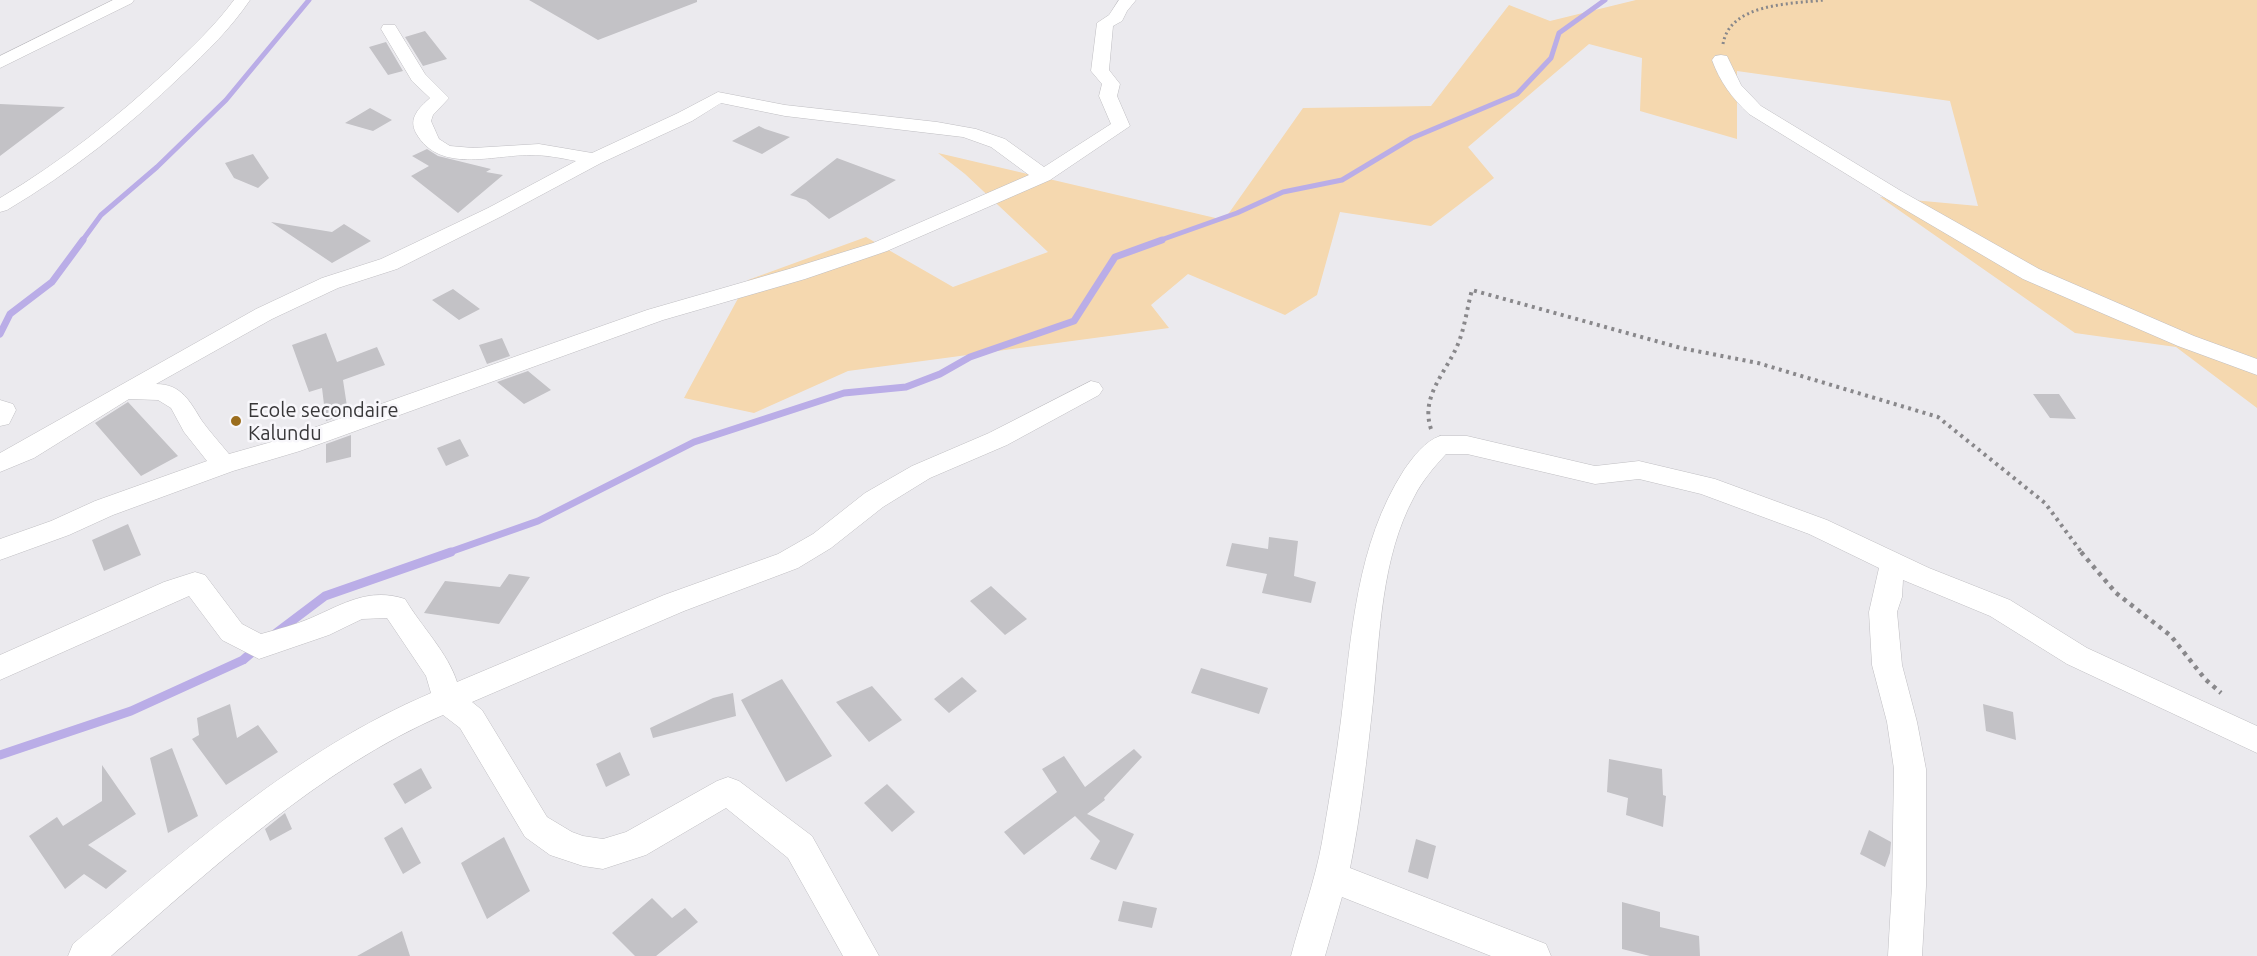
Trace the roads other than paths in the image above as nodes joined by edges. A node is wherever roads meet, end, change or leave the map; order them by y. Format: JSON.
{"nodes":[{"id":1,"x":126,"y":0,"type":"edge"},
{"id":2,"x":242,"y":0,"type":"edge"},
{"id":3,"x":1128,"y":0,"type":"edge"},
{"id":4,"x":389,"y":29,"type":"dead end"},
{"id":5,"x":1721,"y":60,"type":"road end"},
{"id":6,"x":0,"y":63,"type":"edge"},
{"id":7,"x":594,"y":159,"type":"junction"},
{"id":8,"x":1043,"y":176,"type":"junction"},
{"id":9,"x":0,"y":206,"type":"edge"},
{"id":10,"x":2257,"y":367,"type":"edge"},
{"id":11,"x":1091,"y":389,"type":"dead end"},
{"id":12,"x":125,"y":391,"type":"junction"},
{"id":13,"x":0,"y":408,"type":"edge"},
{"id":14,"x":0,"y":418,"type":"edge"},
{"id":15,"x":0,"y":463,"type":"edge"},
{"id":16,"x":224,"y":465,"type":"junction"},
{"id":17,"x":0,"y":550,"type":"edge"},
{"id":18,"x":1894,"y":564,"type":"junction"},
{"id":19,"x":0,"y":668,"type":"edge"},
{"id":20,"x":448,"y":701,"type":"junction"},
{"id":21,"x":2257,"y":740,"type":"edge"},
{"id":22,"x":1331,"y":877,"type":"junction"},
{"id":23,"x":85,"y":956,"type":"edge"},
{"id":24,"x":862,"y":956,"type":"edge"},
{"id":25,"x":1308,"y":956,"type":"edge"},
{"id":26,"x":1534,"y":956,"type":"edge"},
{"id":27,"x":1905,"y":956,"type":"edge"}],
"edges":[{"from":1,"to":6,"type":"street"},
{"from":2,"to":9,"type":"street"},
{"from":3,"to":8,"type":"street"},
{"from":4,"to":7,"type":"street"},
{"from":5,"to":10,"type":"street"},
{"from":7,"to":8,"type":"street"},
{"from":7,"to":12,"type":"street"},
{"from":8,"to":16,"type":"street"},
{"from":11,"to":20,"type":"street"},
{"from":12,"to":15,"type":"street"},
{"from":12,"to":16,"type":"street"},
{"from":13,"to":14,"type":"street"},
{"from":16,"to":17,"type":"street"},
{"from":18,"to":21,"type":"street"},
{"from":18,"to":22,"type":"street"},
{"from":18,"to":27,"type":"street"},
{"from":19,"to":20,"type":"street"},
{"from":20,"to":23,"type":"street"},
{"from":20,"to":24,"type":"street"},
{"from":22,"to":25,"type":"street"},
{"from":22,"to":26,"type":"street"}]}
